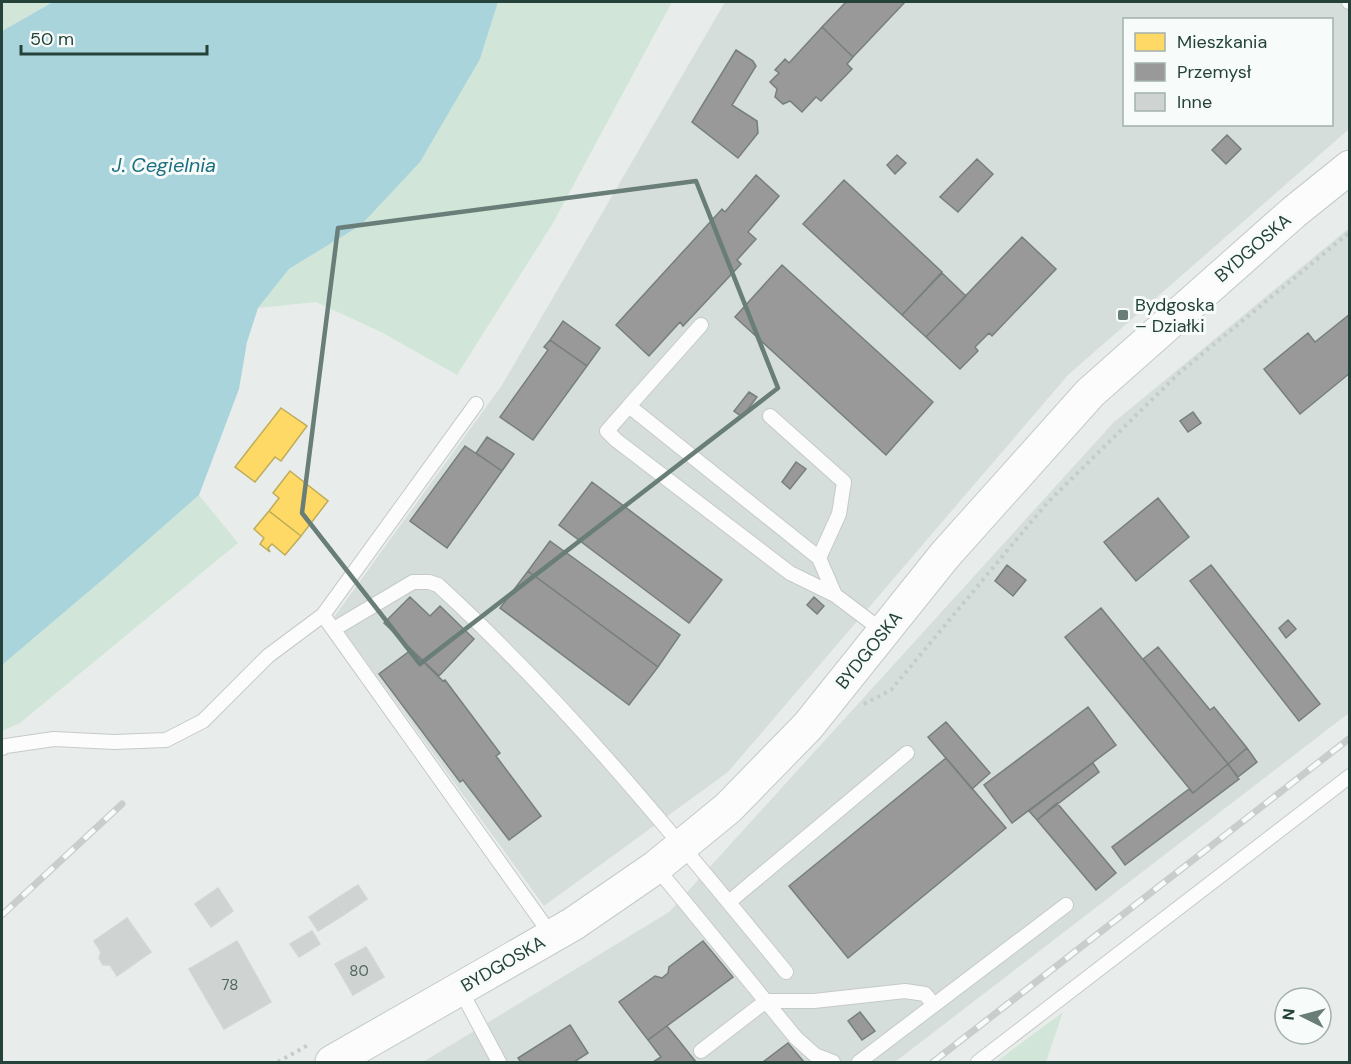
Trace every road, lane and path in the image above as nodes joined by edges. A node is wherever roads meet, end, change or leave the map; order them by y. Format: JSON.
{"nodes":[{"id":1,"x":1350,"y":166,"type":"edge"},
{"id":2,"x":701,"y":325,"type":"dead end"},
{"id":3,"x":476,"y":404,"type":"dead end"},
{"id":4,"x":629,"y":406,"type":"junction"},
{"id":5,"x":770,"y":416,"type":"dead end"},
{"id":6,"x":819,"y":558,"type":"junction"},
{"id":7,"x":835,"y":595,"type":"junction"},
{"id":8,"x":323,"y":615,"type":"junction"},
{"id":9,"x":334,"y":629,"type":"junction"},
{"id":10,"x":884,"y":632,"type":"junction"},
{"id":11,"x":2,"y":748,"type":"edge"},
{"id":12,"x":908,"y":753,"type":"dead end"},
{"id":13,"x":1350,"y":776,"type":"edge"},
{"id":14,"x":682,"y":846,"type":"junction"},
{"id":15,"x":656,"y":867,"type":"junction"},
{"id":16,"x":729,"y":902,"type":"junction"},
{"id":17,"x":1066,"y":905,"type":"dead end"},
{"id":18,"x":552,"y":936,"type":"junction"},
{"id":19,"x":786,"y":972,"type":"dead end"},
{"id":20,"x":460,"y":989,"type":"junction"},
{"id":21,"x":766,"y":1001,"type":"junction"},
{"id":22,"x":934,"y":1005,"type":"junction"},
{"id":23,"x":701,"y":1051,"type":"dead end"},
{"id":24,"x":320,"y":1054,"type":"edge"},
{"id":25,"x":278,"y":1062,"type":"edge"},
{"id":26,"x":499,"y":1062,"type":"edge"},
{"id":27,"x":833,"y":1062,"type":"edge"},
{"id":28,"x":859,"y":1062,"type":"edge"},
{"id":29,"x":978,"y":1062,"type":"edge"}],
"edges":[{"from":1,"to":10,"type":"street","name":"BYDGOSKA"},
{"from":2,"to":4,"type":"lane"},
{"from":3,"to":8,"type":"lane"},
{"from":4,"to":6,"type":"lane"},
{"from":4,"to":7,"type":"lane"},
{"from":5,"to":6,"type":"lane"},
{"from":6,"to":7,"type":"lane"},
{"from":7,"to":10,"type":"lane"},
{"from":8,"to":9,"type":"lane"},
{"from":8,"to":11,"type":"lane"},
{"from":9,"to":14,"type":"lane"},
{"from":9,"to":18,"type":"lane"},
{"from":10,"to":14,"type":"street","name":"BYDGOSKA"},
{"from":12,"to":16,"type":"lane"},
{"from":13,"to":29,"type":"lane"},
{"from":14,"to":15,"type":"street","name":"BYDGOSKA"},
{"from":14,"to":16,"type":"lane"},
{"from":15,"to":18,"type":"street","name":"BYDGOSKA"},
{"from":15,"to":21,"type":"lane"},
{"from":16,"to":19,"type":"lane"},
{"from":17,"to":22,"type":"lane"},
{"from":18,"to":20,"type":"street","name":"BYDGOSKA"},
{"from":20,"to":24,"type":"street","name":"BYDGOSKA"},
{"from":20,"to":26,"type":"lane"},
{"from":21,"to":22,"type":"lane"},
{"from":21,"to":23,"type":"lane"},
{"from":21,"to":27,"type":"lane"},
{"from":22,"to":28,"type":"lane"},
{"from":24,"to":25,"type":"path"}]}
